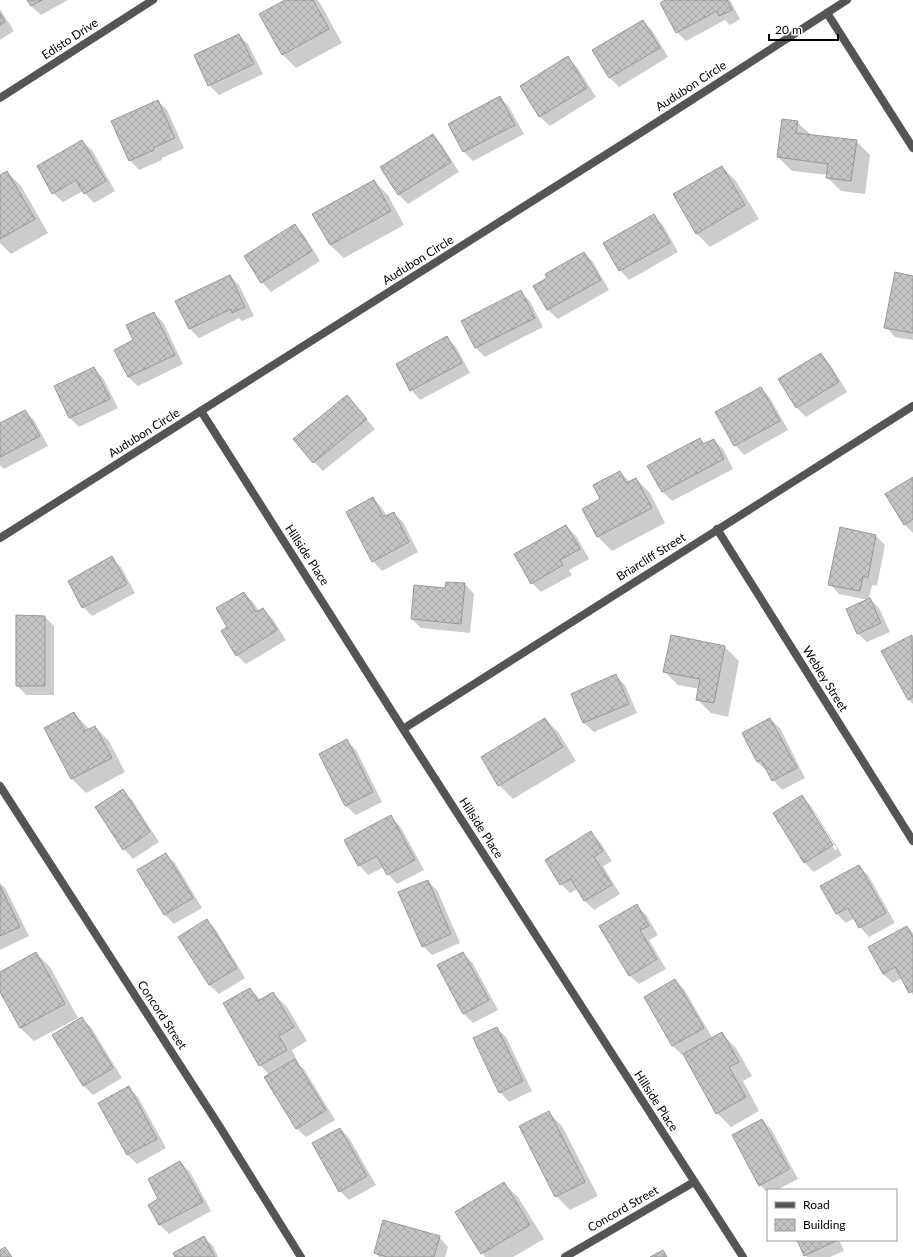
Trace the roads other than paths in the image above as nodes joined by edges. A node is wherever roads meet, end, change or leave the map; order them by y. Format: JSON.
{"nodes":[{"id":1,"x":153,"y":0,"type":"edge"},
{"id":2,"x":847,"y":0,"type":"edge"},
{"id":3,"x":827,"y":12,"type":"junction"},
{"id":4,"x":0,"y":98,"type":"edge"},
{"id":5,"x":913,"y":148,"type":"edge"},
{"id":6,"x":913,"y":406,"type":"edge"},
{"id":7,"x":201,"y":412,"type":"junction"},
{"id":8,"x":717,"y":530,"type":"junction"},
{"id":9,"x":0,"y":538,"type":"edge"},
{"id":10,"x":403,"y":729,"type":"junction"},
{"id":11,"x":0,"y":786,"type":"edge"},
{"id":12,"x":913,"y":841,"type":"edge"},
{"id":13,"x":694,"y":1182,"type":"junction"},
{"id":14,"x":301,"y":1257,"type":"edge"},
{"id":15,"x":565,"y":1257,"type":"edge"},
{"id":16,"x":743,"y":1257,"type":"edge"}],
"edges":[{"from":1,"to":4,"type":"street","name":"Edisto Drive"},
{"from":2,"to":3,"type":"street","name":"Audubon Circle"},
{"from":3,"to":5,"type":"street"},
{"from":3,"to":7,"type":"street","name":"Audubon Circle"},
{"from":6,"to":8,"type":"street","name":"Briarcliff Street"},
{"from":7,"to":9,"type":"street","name":"Audubon Circle"},
{"from":7,"to":10,"type":"street","name":"Hillside Place"},
{"from":8,"to":10,"type":"street","name":"Briarcliff Street"},
{"from":8,"to":12,"type":"street","name":"Webley Street"},
{"from":10,"to":13,"type":"street","name":"Hillside Place"},
{"from":11,"to":14,"type":"street","name":"Concord Street"},
{"from":13,"to":15,"type":"street","name":"Concord Street"},
{"from":13,"to":16,"type":"street","name":"Hillside Place"}]}
